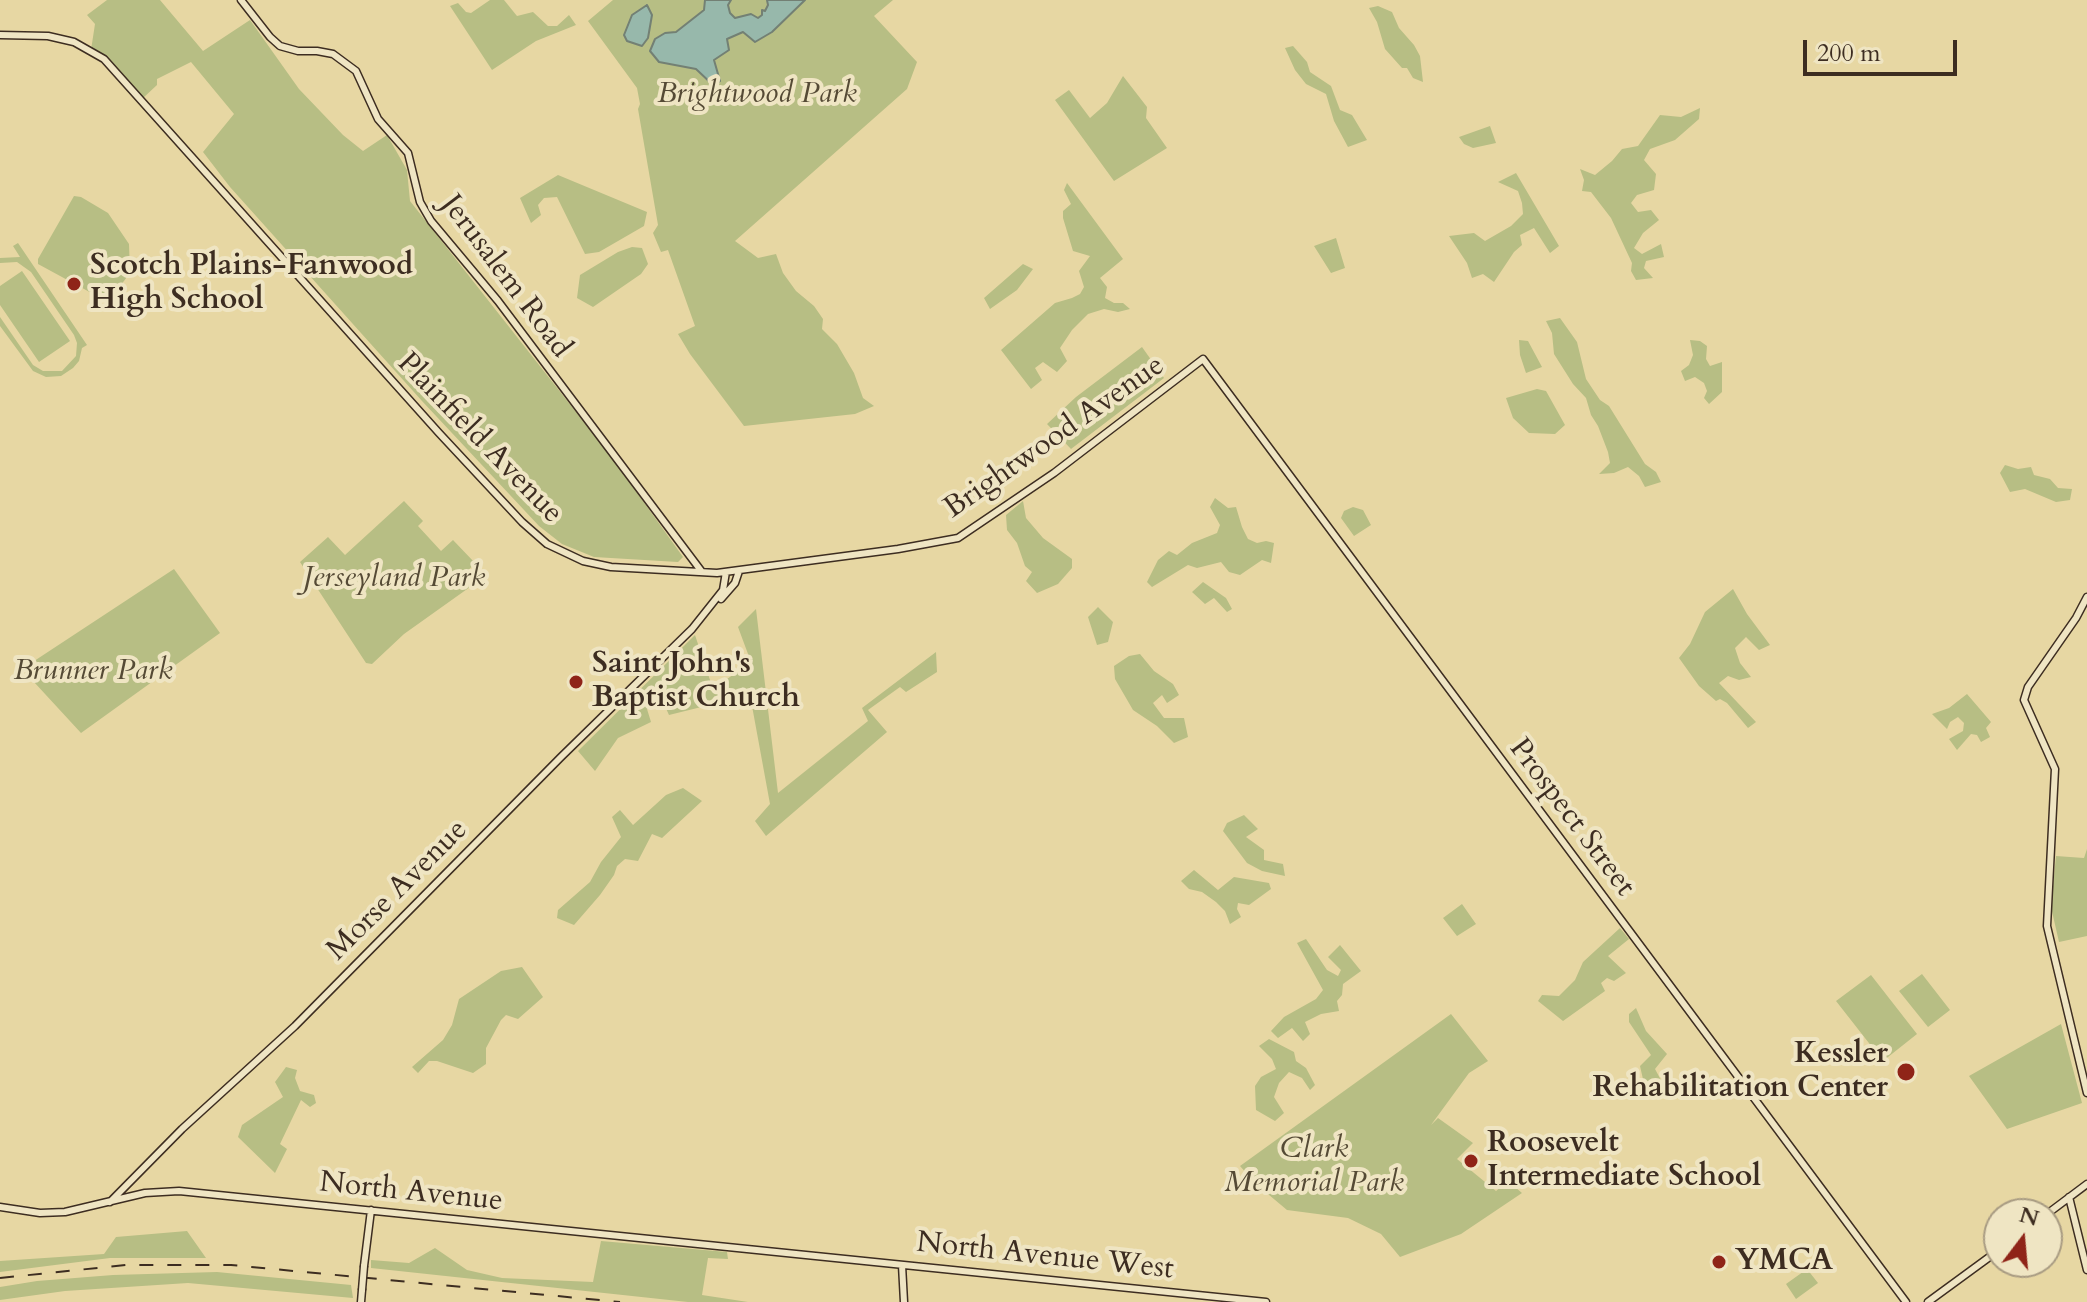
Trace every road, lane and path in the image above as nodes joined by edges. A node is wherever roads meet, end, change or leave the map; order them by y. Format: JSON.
{"nodes":[{"id":1,"x":241,"y":0,"type":"edge"},
{"id":2,"x":0,"y":35,"type":"edge"},
{"id":3,"x":1203,"y":359,"type":"joint"},
{"id":4,"x":739,"y":571,"type":"junction"},
{"id":5,"x":702,"y":572,"type":"junction"},
{"id":6,"x":726,"y":572,"type":"junction"},
{"id":7,"x":2087,"y":597,"type":"edge"},
{"id":8,"x":712,"y":606,"type":"junction"},
{"id":9,"x":2087,"y":1093,"type":"edge"},
{"id":10,"x":129,"y":1182,"type":"junction"},
{"id":11,"x":2087,"y":1184,"type":"edge"},
{"id":12,"x":138,"y":1195,"type":"junction"},
{"id":13,"x":2069,"y":1197,"type":"junction"},
{"id":14,"x":110,"y":1202,"type":"junction"},
{"id":15,"x":2063,"y":1202,"type":"edge"},
{"id":16,"x":0,"y":1207,"type":"edge"},
{"id":17,"x":371,"y":1210,"type":"junction"},
{"id":18,"x":820,"y":1257,"type":"joint"},
{"id":19,"x":1983,"y":1262,"type":"edge"},
{"id":20,"x":902,"y":1265,"type":"junction"},
{"id":21,"x":2087,"y":1270,"type":"edge"},
{"id":22,"x":361,"y":1302,"type":"edge"},
{"id":23,"x":904,"y":1302,"type":"edge"},
{"id":24,"x":1266,"y":1302,"type":"edge"},
{"id":25,"x":1906,"y":1302,"type":"edge"},
{"id":26,"x":1928,"y":1302,"type":"edge"}],
"edges":[{"from":1,"to":5,"type":"street","name":"Jerusalem Road"},
{"from":2,"to":5,"type":"street","name":"Plainfield Avenue"},
{"from":3,"to":4,"type":"street","name":"Brightwood Avenue"},
{"from":3,"to":25,"type":"street","name":"Prospect Street"},
{"from":4,"to":6,"type":"street","name":"Plainfield Avenue"},
{"from":4,"to":8,"type":"street","name":"Morse Avenue"},
{"from":5,"to":6,"type":"street","name":"Plainfield Avenue"},
{"from":6,"to":8,"type":"street","name":"Morse Avenue"},
{"from":7,"to":9,"type":"street"},
{"from":8,"to":10,"type":"street","name":"Morse Avenue"},
{"from":10,"to":12,"type":"street"},
{"from":10,"to":14,"type":"street","name":"Morse Avenue"},
{"from":11,"to":13,"type":"street"},
{"from":12,"to":14,"type":"street","name":"North Avenue"},
{"from":12,"to":17,"type":"street","name":"North Avenue"},
{"from":13,"to":15,"type":"street"},
{"from":13,"to":21,"type":"street"},
{"from":14,"to":16,"type":"street","name":"North Avenue"},
{"from":17,"to":18,"type":"street","name":"North Avenue"},
{"from":17,"to":22,"type":"street","bridge":true},
{"from":18,"to":20,"type":"street","name":"North Avenue West"},
{"from":19,"to":26,"type":"street"},
{"from":20,"to":23,"type":"street"},
{"from":20,"to":24,"type":"street","name":"North Avenue West"}]}
